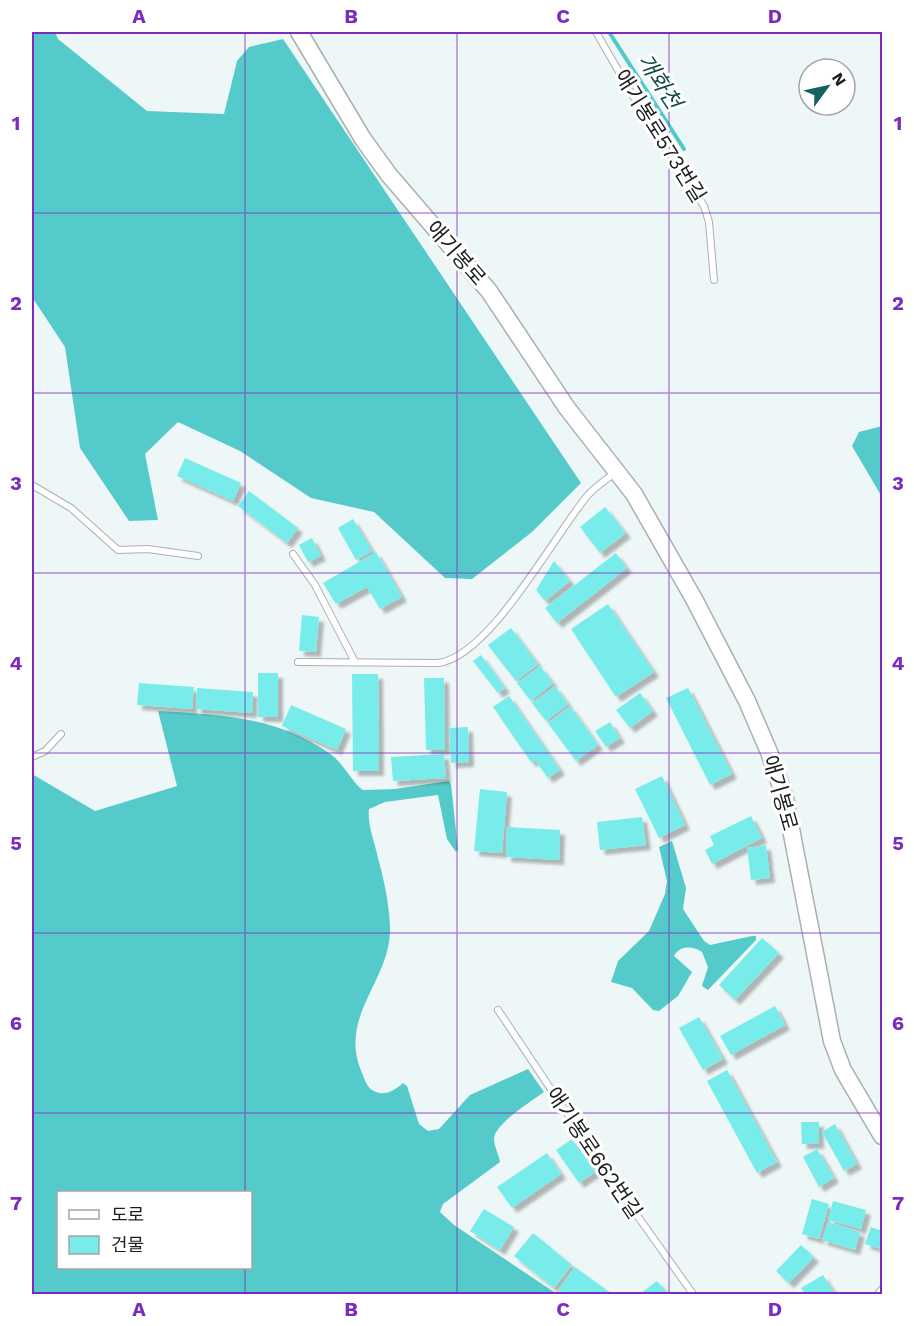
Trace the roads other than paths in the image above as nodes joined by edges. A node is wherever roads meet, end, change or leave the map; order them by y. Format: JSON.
{"nodes":[{"id":1,"x":299,"y":32,"type":"edge"},
{"id":2,"x":596,"y":32,"type":"edge"},
{"id":3,"x":714,"y":280,"type":"dead end"},
{"id":4,"x":617,"y":471,"type":"junction"},
{"id":5,"x":32,"y":485,"type":"edge"},
{"id":6,"x":293,"y":554,"type":"dead end"},
{"id":7,"x":198,"y":556,"type":"dead end"},
{"id":8,"x":298,"y":662,"type":"dead end"},
{"id":9,"x":355,"y":662,"type":"junction"},
{"id":10,"x":61,"y":734,"type":"dead end"},
{"id":11,"x":32,"y":757,"type":"edge"},
{"id":12,"x":498,"y":1010,"type":"dead end"},
{"id":13,"x":882,"y":1136,"type":"edge"},
{"id":14,"x":882,"y":1289,"type":"edge"},
{"id":15,"x":693,"y":1294,"type":"edge"},
{"id":16,"x":878,"y":1294,"type":"edge"}],
"edges":[{"from":1,"to":4,"type":"main road","name":"애기봉로"},
{"from":2,"to":3,"type":"lane","name":"애기봉로573번길"},
{"from":4,"to":9,"type":"lane"},
{"from":4,"to":13,"type":"main road","name":"애기봉로"},
{"from":5,"to":7,"type":"lane"},
{"from":6,"to":9,"type":"lane"},
{"from":8,"to":9,"type":"lane"},
{"from":10,"to":11,"type":"lane"},
{"from":12,"to":15,"type":"lane","name":"애기봉로662번길"},
{"from":14,"to":16,"type":"lane"}]}
